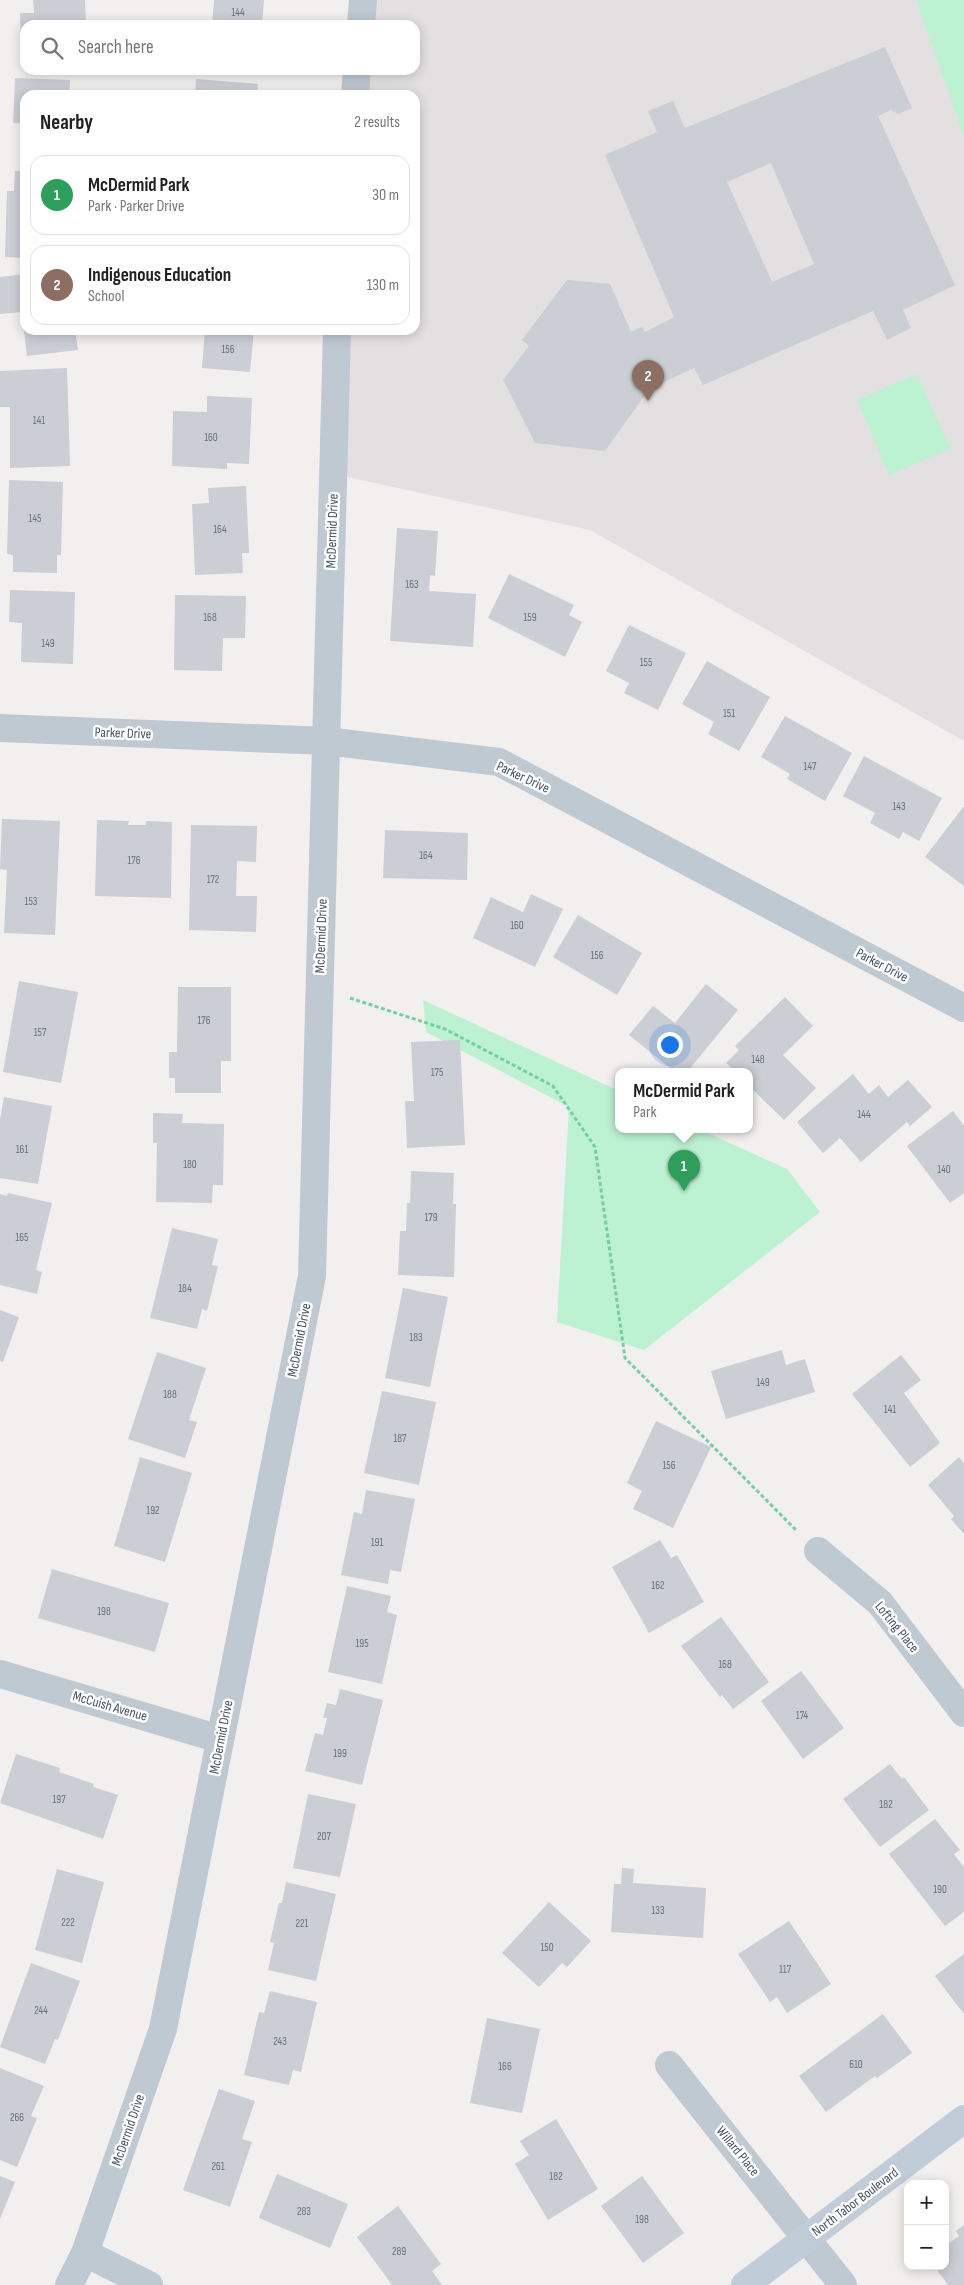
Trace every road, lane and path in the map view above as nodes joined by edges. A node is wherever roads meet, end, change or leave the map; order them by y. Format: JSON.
{"nodes":[{"id":1,"x":363,"y":0,"type":"edge"},
{"id":2,"x":361,"y":20,"type":"edge"},
{"id":3,"x":356,"y":75,"type":"edge"},
{"id":4,"x":355,"y":90,"type":"edge"},
{"id":5,"x":337,"y":335,"type":"edge"},
{"id":6,"x":0,"y":728,"type":"edge"},
{"id":7,"x":326,"y":741,"type":"junction"},
{"id":8,"x":319,"y":987,"type":"junction"},
{"id":9,"x":964,"y":1008,"type":"edge"},
{"id":10,"x":818,"y":1551,"type":"joint"},
{"id":11,"x":0,"y":1674,"type":"edge"},
{"id":12,"x":964,"y":1714,"type":"edge"},
{"id":13,"x":220,"y":1739,"type":"junction"},
{"id":14,"x":669,"y":2065,"type":"dead end"},
{"id":15,"x":964,"y":2119,"type":"edge"},
{"id":16,"x":807,"y":2238,"type":"junction"},
{"id":17,"x":85,"y":2253,"type":"junction"},
{"id":18,"x":69,"y":2285,"type":"edge"},
{"id":19,"x":149,"y":2285,"type":"edge"},
{"id":20,"x":745,"y":2285,"type":"edge"},
{"id":21,"x":843,"y":2285,"type":"edge"}],
"edges":[{"from":1,"to":2,"type":"street"},
{"from":3,"to":4,"type":"street"},
{"from":5,"to":7,"type":"street","name":"McDermid Drive"},
{"from":6,"to":7,"type":"street","name":"Parker Drive"},
{"from":7,"to":8,"type":"street","name":"McDermid Drive"},
{"from":7,"to":9,"type":"street","name":"Parker Drive"},
{"from":8,"to":10,"type":"path"},
{"from":8,"to":13,"type":"street","name":"McDermid Drive"},
{"from":10,"to":12,"type":"street","name":"Lofting Place"},
{"from":11,"to":13,"type":"street","name":"McCuish Avenue"},
{"from":13,"to":17,"type":"street","name":"McDermid Drive"},
{"from":14,"to":16,"type":"street","name":"Willard Place"},
{"from":15,"to":16,"type":"street","name":"North Tabor Boulevard"},
{"from":16,"to":20,"type":"street","name":"North Tabor Boulevard"},
{"from":16,"to":21,"type":"street","name":"Willard Place"},
{"from":17,"to":18,"type":"street","name":"McDermid Drive"},
{"from":17,"to":19,"type":"street"}]}
